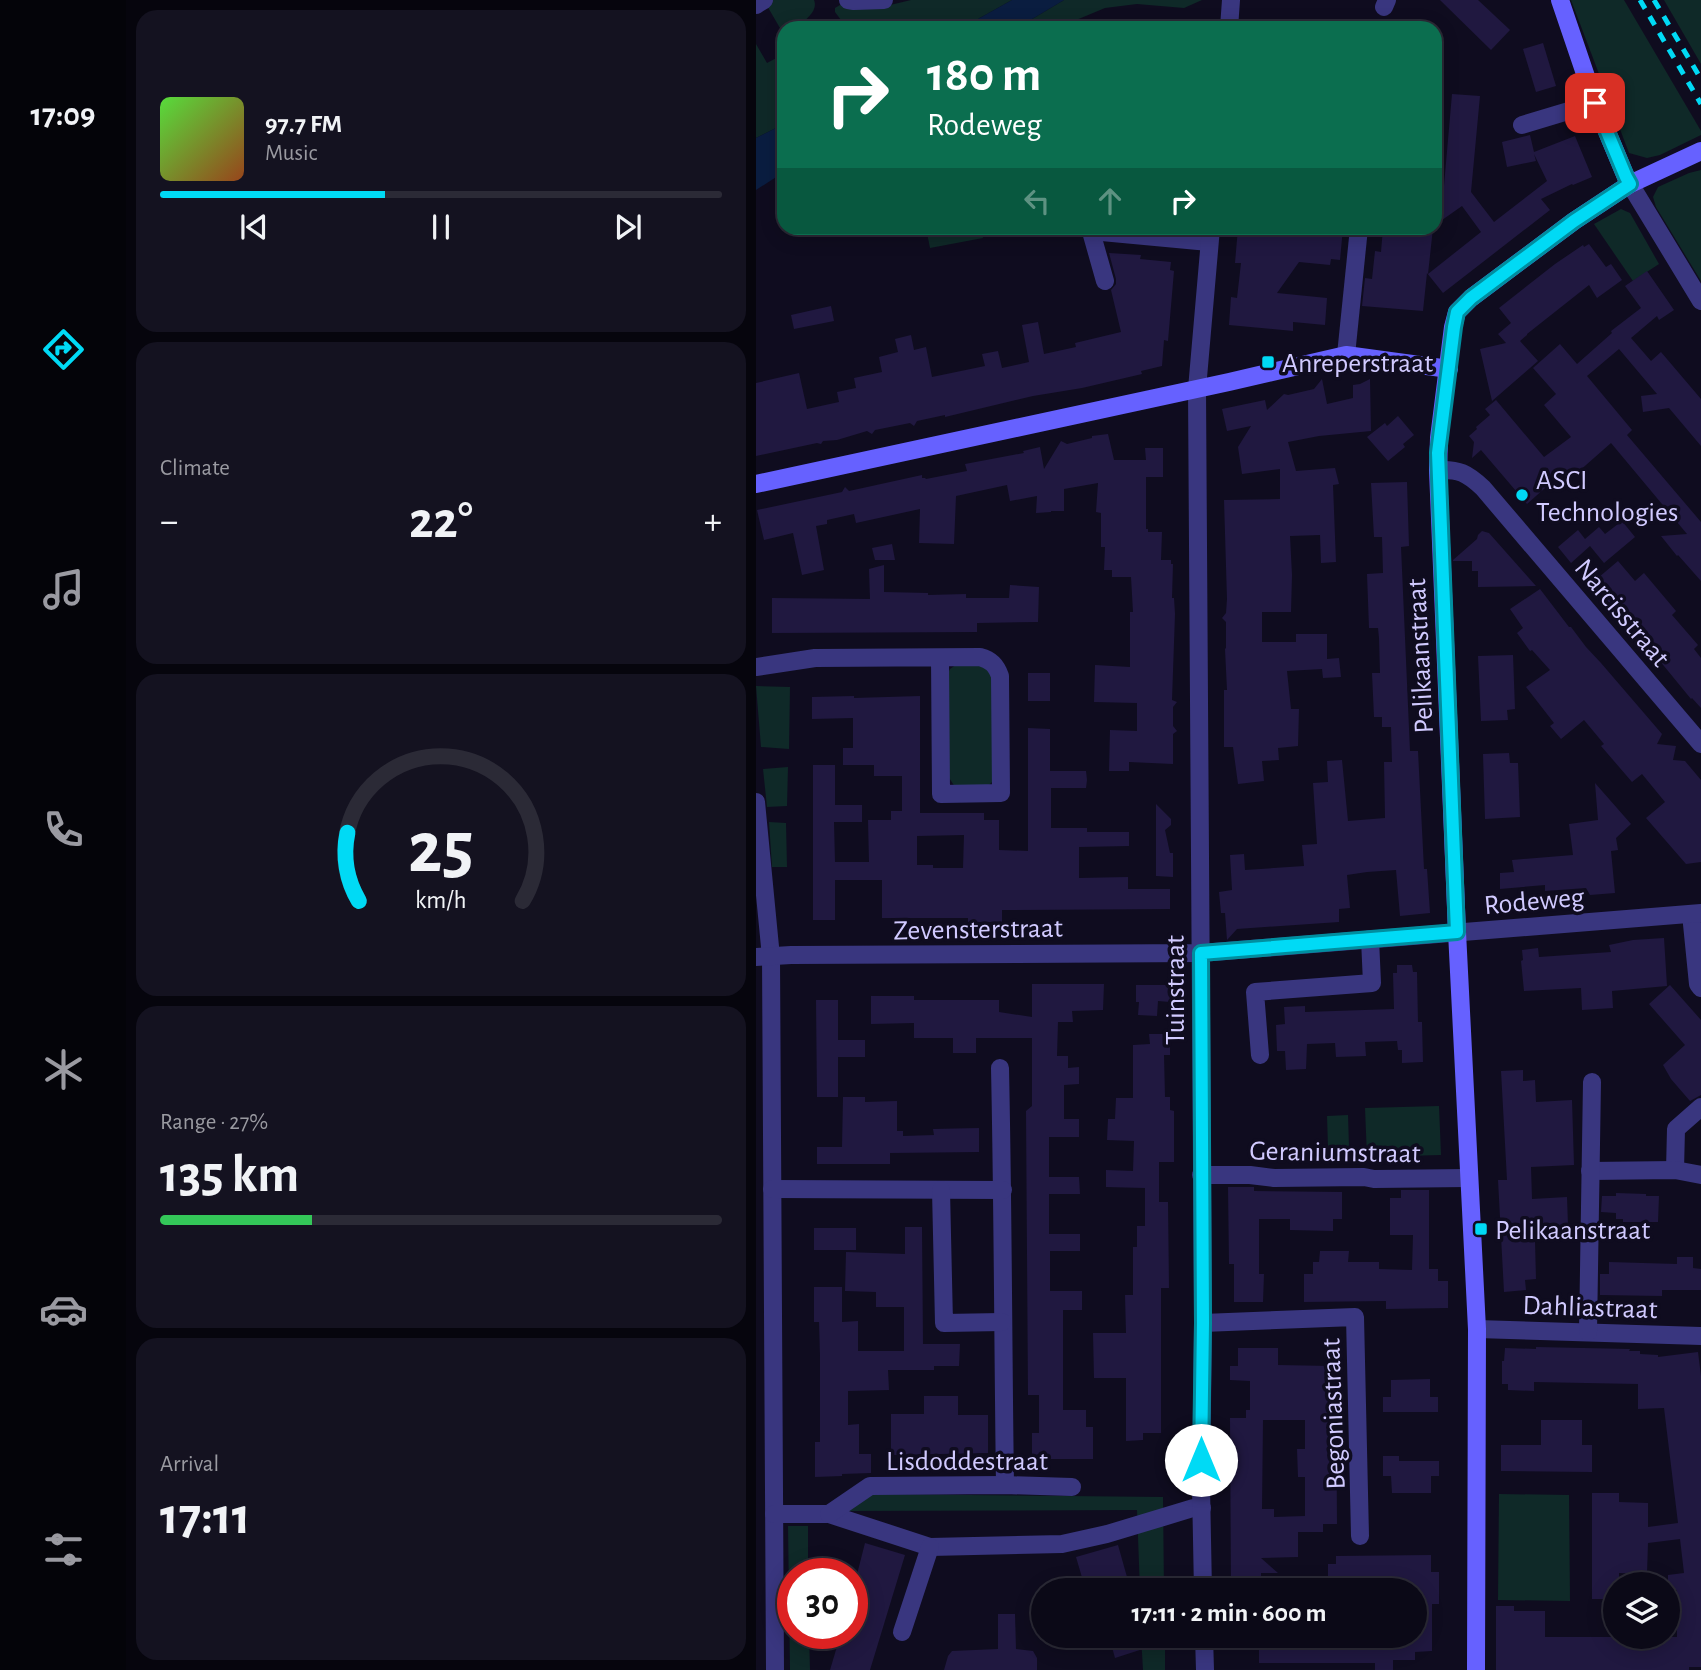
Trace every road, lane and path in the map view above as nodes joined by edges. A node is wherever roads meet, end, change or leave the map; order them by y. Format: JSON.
{"nodes":[{"id":1,"x":764,"y":0,"type":"edge"},
{"id":2,"x":848,"y":0,"type":"edge"},
{"id":3,"x":884,"y":0,"type":"edge"},
{"id":4,"x":1231,"y":0,"type":"edge"},
{"id":5,"x":1560,"y":0,"type":"edge"},
{"id":6,"x":756,"y":5,"type":"edge"},
{"id":7,"x":1230,"y":21,"type":"edge"},
{"id":8,"x":1595,"y":103,"type":"junction"},
{"id":9,"x":1522,"y":125,"type":"dead end"},
{"id":10,"x":1701,"y":152,"type":"edge"},
{"id":11,"x":1630,"y":184,"type":"junction"},
{"id":12,"x":1091,"y":235,"type":"edge"},
{"id":13,"x":1210,"y":235,"type":"edge"},
{"id":14,"x":1358,"y":235,"type":"edge"},
{"id":15,"x":1105,"y":281,"type":"dead end"},
{"id":16,"x":1701,"y":301,"type":"edge"},
{"id":17,"x":1346,"y":355,"type":"junction"},
{"id":18,"x":1449,"y":369,"type":"junction"},
{"id":19,"x":1197,"y":389,"type":"junction"},
{"id":20,"x":1438,"y":470,"type":"junction"},
{"id":21,"x":756,"y":484,"type":"edge"},
{"id":22,"x":940,"y":659,"type":"junction"},
{"id":23,"x":756,"y":667,"type":"edge"},
{"id":24,"x":1701,"y":744,"type":"edge"},
{"id":25,"x":756,"y":802,"type":"edge"},
{"id":26,"x":1696,"y":913,"type":"edge"},
{"id":27,"x":1457,"y":932,"type":"junction"},
{"id":28,"x":1370,"y":939,"type":"junction"},
{"id":29,"x":1201,"y":953,"type":"junction"},
{"id":30,"x":763,"y":957,"type":"edge"},
{"id":31,"x":1701,"y":988,"type":"edge"},
{"id":32,"x":1260,"y":1055,"type":"dead end"},
{"id":33,"x":1000,"y":1068,"type":"dead end"},
{"id":34,"x":1592,"y":1082,"type":"dead end"},
{"id":35,"x":1701,"y":1107,"type":"edge"},
{"id":36,"x":1675,"y":1170,"type":"junction"},
{"id":37,"x":1590,"y":1171,"type":"junction"},
{"id":38,"x":1201,"y":1175,"type":"junction"},
{"id":39,"x":1701,"y":1175,"type":"edge"},
{"id":40,"x":1468,"y":1178,"type":"junction"},
{"id":41,"x":772,"y":1189,"type":"junction"},
{"id":42,"x":941,"y":1190,"type":"junction"},
{"id":43,"x":1003,"y":1190,"type":"junction"},
{"id":44,"x":1002,"y":1322,"type":"junction"},
{"id":45,"x":1203,"y":1323,"type":"junction"},
{"id":46,"x":1477,"y":1329,"type":"junction"},
{"id":47,"x":1588,"y":1332,"type":"junction"},
{"id":48,"x":1701,"y":1336,"type":"edge"},
{"id":49,"x":1005,"y":1485,"type":"junction"},
{"id":50,"x":1072,"y":1487,"type":"dead end"},
{"id":51,"x":1202,"y":1508,"type":"junction"},
{"id":52,"x":775,"y":1514,"type":"junction"},
{"id":53,"x":829,"y":1514,"type":"junction"},
{"id":54,"x":1360,"y":1536,"type":"dead end"},
{"id":55,"x":930,"y":1547,"type":"junction"},
{"id":56,"x":1203,"y":1578,"type":"edge"},
{"id":57,"x":902,"y":1632,"type":"dead end"},
{"id":58,"x":1204,"y":1648,"type":"edge"},
{"id":59,"x":775,"y":1670,"type":"edge"},
{"id":60,"x":1205,"y":1670,"type":"edge"},
{"id":61,"x":1476,"y":1670,"type":"edge"}],
"edges":[{"from":1,"to":6,"type":"street"},
{"from":2,"to":3,"type":"street"},
{"from":4,"to":7,"type":"street"},
{"from":5,"to":8,"type":"street"},
{"from":8,"to":9,"type":"street"},
{"from":8,"to":11,"type":"street"},
{"from":10,"to":11,"type":"street","name":"Pelikaanstraat"},
{"from":11,"to":16,"type":"street"},
{"from":11,"to":18,"type":"street","name":"Pelikaanstraat"},
{"from":12,"to":15,"type":"street"},
{"from":13,"to":19,"type":"street","name":"Tuinstraat"},
{"from":14,"to":17,"type":"street"},
{"from":17,"to":18,"type":"street"},
{"from":17,"to":19,"type":"street"},
{"from":18,"to":20,"type":"street","name":"Pelikaanstraat"},
{"from":19,"to":21,"type":"street"},
{"from":19,"to":29,"type":"street","name":"Tuinstraat"},
{"from":20,"to":24,"type":"street","name":"Narcisstraat"},
{"from":20,"to":27,"type":"street","name":"Pelikaanstraat"},
{"from":22,"to":22,"type":"street"},
{"from":22,"to":23,"type":"street"},
{"from":25,"to":30,"type":"street"},
{"from":26,"to":27,"type":"street","name":"Rodeweg"},
{"from":26,"to":31,"type":"street"},
{"from":27,"to":28,"type":"street","name":"Rodeweg"},
{"from":27,"to":40,"type":"street","name":"Pelikaanstraat"},
{"from":28,"to":29,"type":"street","name":"Rodeweg"},
{"from":28,"to":32,"type":"street"},
{"from":29,"to":30,"type":"street","name":"Zevensterstraat"},
{"from":29,"to":38,"type":"street","name":"Tuinstraat"},
{"from":30,"to":41,"type":"street"},
{"from":33,"to":43,"type":"street"},
{"from":34,"to":37,"type":"street"},
{"from":35,"to":36,"type":"street"},
{"from":36,"to":37,"type":"street"},
{"from":36,"to":39,"type":"street"},
{"from":37,"to":47,"type":"street"},
{"from":38,"to":40,"type":"street","name":"Geraniumstraat"},
{"from":38,"to":45,"type":"street","name":"Tuinstraat"},
{"from":40,"to":46,"type":"street","name":"Pelikaanstraat"},
{"from":41,"to":42,"type":"street"},
{"from":41,"to":52,"type":"street"},
{"from":42,"to":43,"type":"street"},
{"from":42,"to":44,"type":"street"},
{"from":43,"to":44,"type":"street"},
{"from":44,"to":49,"type":"street"},
{"from":45,"to":51,"type":"street","name":"Tuinstraat"},
{"from":45,"to":54,"type":"street","name":"Begoniastraat"},
{"from":46,"to":47,"type":"street","name":"Dahliastraat"},
{"from":46,"to":61,"type":"street","name":"Pelikaanstraat"},
{"from":47,"to":48,"type":"street","name":"Dahliastraat"},
{"from":49,"to":50,"type":"street","name":"Lisdoddestraat"},
{"from":49,"to":53,"type":"street","name":"Lisdoddestraat"},
{"from":51,"to":55,"type":"street"},
{"from":51,"to":56,"type":"street","name":"Tuinstraat"},
{"from":52,"to":53,"type":"street"},
{"from":52,"to":59,"type":"street"},
{"from":53,"to":55,"type":"street"},
{"from":55,"to":57,"type":"street"},
{"from":58,"to":60,"type":"street"}]}
